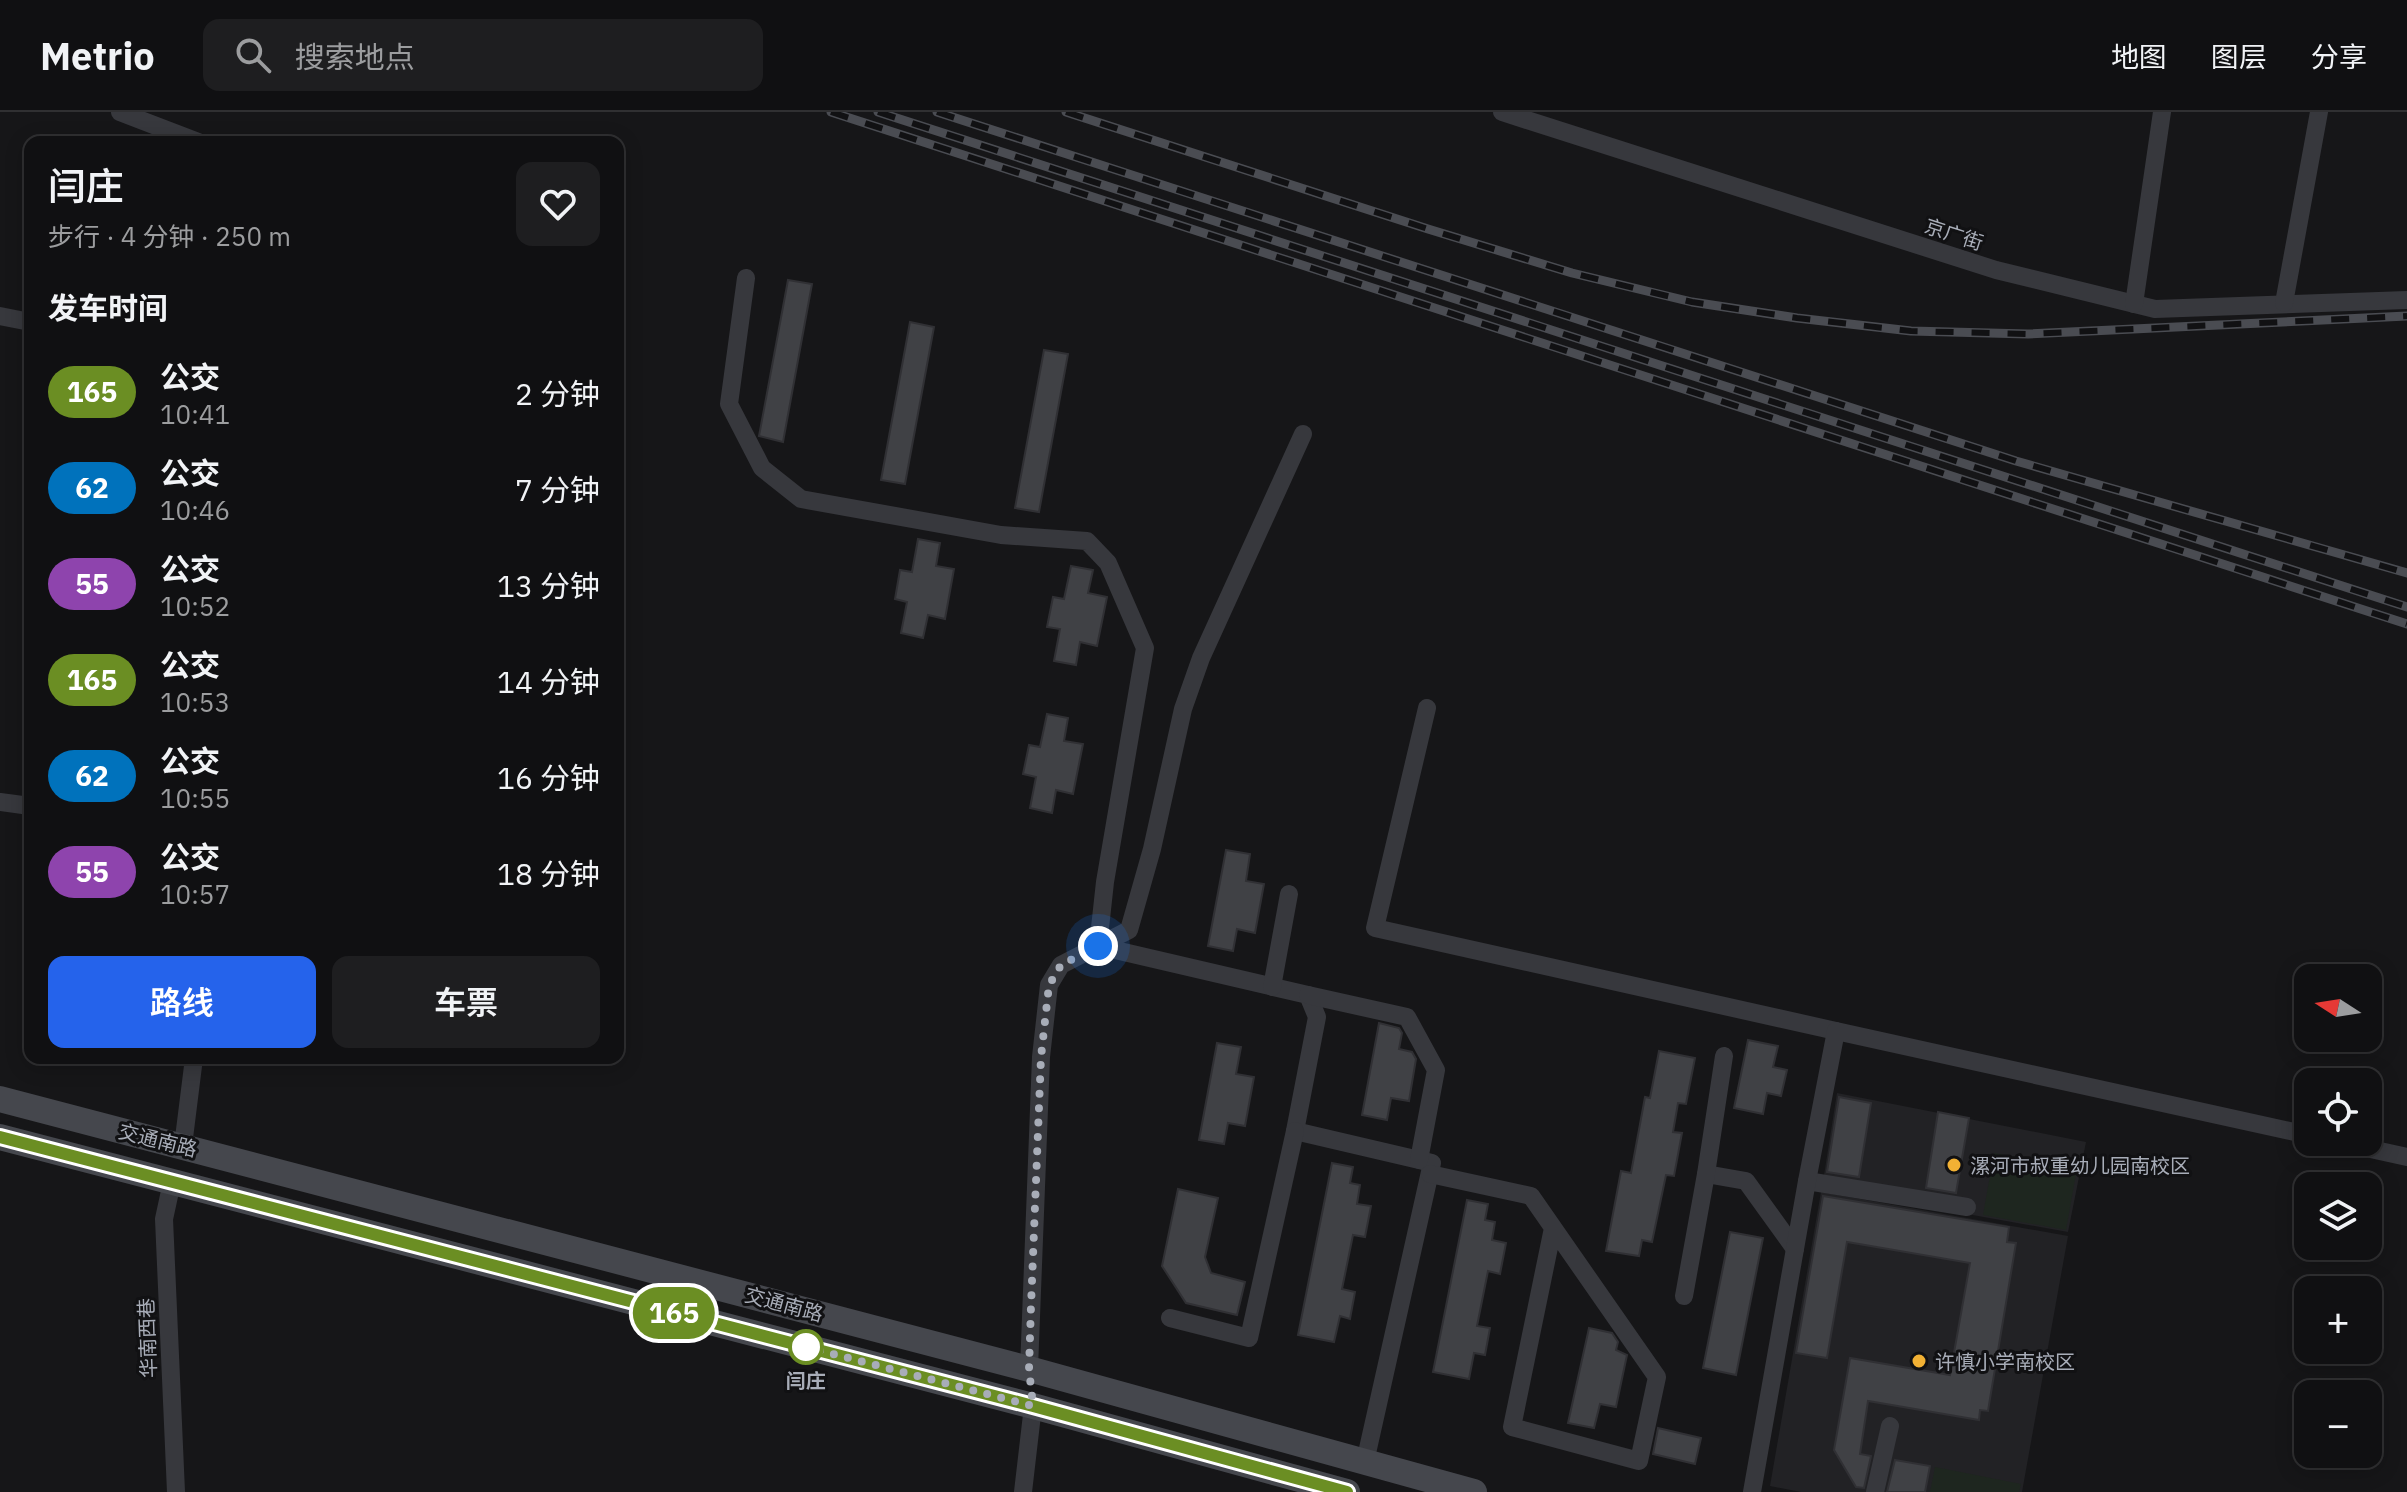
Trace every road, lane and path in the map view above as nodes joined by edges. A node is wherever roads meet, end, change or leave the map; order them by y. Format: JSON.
{"nodes":[{"id":1,"x":120,"y":112,"type":"edge"},
{"id":2,"x":1502,"y":112,"type":"edge"},
{"id":3,"x":2162,"y":112,"type":"edge"},
{"id":4,"x":2319,"y":112,"type":"edge"},
{"id":5,"x":1523,"y":115,"type":"edge"},
{"id":6,"x":182,"y":136,"type":"edge"},
{"id":7,"x":746,"y":278,"type":"dead end"},
{"id":8,"x":2407,"y":300,"type":"edge"},
{"id":9,"x":2284,"y":303,"type":"junction"},
{"id":10,"x":2134,"y":304,"type":"junction"},
{"id":11,"x":0,"y":316,"type":"edge"},
{"id":12,"x":24,"y":321,"type":"edge"},
{"id":13,"x":1303,"y":434,"type":"dead end"},
{"id":14,"x":1427,"y":708,"type":"dead end"},
{"id":15,"x":0,"y":802,"type":"edge"},
{"id":16,"x":24,"y":805,"type":"edge"},
{"id":17,"x":1289,"y":894,"type":"dead end"},
{"id":18,"x":1098,"y":946,"type":"junction"},
{"id":19,"x":1272,"y":987,"type":"junction"},
{"id":20,"x":1308,"y":995,"type":"junction"},
{"id":21,"x":1836,"y":1031,"type":"junction"},
{"id":22,"x":1724,"y":1056,"type":"dead end"},
{"id":23,"x":193,"y":1064,"type":"edge"},
{"id":24,"x":0,"y":1099,"type":"edge"},
{"id":25,"x":1295,"y":1131,"type":"junction"},
{"id":26,"x":2294,"y":1132,"type":"edge"},
{"id":27,"x":0,"y":1137,"type":"edge"},
{"id":28,"x":183,"y":1146,"type":"junction"},
{"id":29,"x":2382,"y":1151,"type":"edge"},
{"id":30,"x":2407,"y":1157,"type":"edge"},
{"id":31,"x":1425,"y":1167,"type":"junction"},
{"id":32,"x":1706,"y":1174,"type":"junction"},
{"id":33,"x":1807,"y":1181,"type":"junction"},
{"id":34,"x":172,"y":1182,"type":"junction"},
{"id":35,"x":1967,"y":1207,"type":"dead end"},
{"id":36,"x":1553,"y":1228,"type":"junction"},
{"id":37,"x":1795,"y":1249,"type":"junction"},
{"id":38,"x":1684,"y":1296,"type":"dead end"},
{"id":39,"x":1170,"y":1318,"type":"dead end"},
{"id":40,"x":1029,"y":1369,"type":"junction"},
{"id":41,"x":1033,"y":1406,"type":"junction"},
{"id":42,"x":1890,"y":1426,"type":"dead end"},
{"id":43,"x":1365,"y":1462,"type":"junction"},
{"id":44,"x":1293,"y":1485,"type":"edge"},
{"id":45,"x":176,"y":1492,"type":"edge"},
{"id":46,"x":1023,"y":1492,"type":"edge"},
{"id":47,"x":1347,"y":1492,"type":"edge"},
{"id":48,"x":1474,"y":1492,"type":"edge"},
{"id":49,"x":1752,"y":1492,"type":"edge"},
{"id":50,"x":1875,"y":1492,"type":"edge"}],
"edges":[{"from":1,"to":6,"type":"street"},
{"from":2,"to":5,"type":"street","name":"京广街"},
{"from":3,"to":10,"type":"street"},
{"from":4,"to":9,"type":"street"},
{"from":5,"to":10,"type":"street","name":"京广街"},
{"from":7,"to":18,"type":"street"},
{"from":8,"to":9,"type":"street","name":"京广街"},
{"from":9,"to":10,"type":"street","name":"京广街"},
{"from":11,"to":12,"type":"street"},
{"from":13,"to":18,"type":"street"},
{"from":14,"to":21,"type":"street"},
{"from":15,"to":16,"type":"street"},
{"from":17,"to":19,"type":"street"},
{"from":18,"to":19,"type":"street"},
{"from":18,"to":40,"type":"street"},
{"from":19,"to":20,"type":"street"},
{"from":20,"to":25,"type":"street"},
{"from":20,"to":31,"type":"street"},
{"from":21,"to":26,"type":"street"},
{"from":21,"to":33,"type":"street"},
{"from":22,"to":32,"type":"street"},
{"from":23,"to":28,"type":"street"},
{"from":24,"to":28,"type":"main road","name":"交通南路"},
{"from":25,"to":31,"type":"street"},
{"from":25,"to":39,"type":"street"},
{"from":27,"to":34,"type":"main road","name":"交通南路"},
{"from":28,"to":34,"type":"main road"},
{"from":28,"to":40,"type":"main road","name":"交通南路"},
{"from":29,"to":30,"type":"street"},
{"from":31,"to":36,"type":"street"},
{"from":31,"to":43,"type":"street"},
{"from":32,"to":37,"type":"street"},
{"from":32,"to":38,"type":"street"},
{"from":33,"to":35,"type":"street"},
{"from":33,"to":37,"type":"street"},
{"from":34,"to":41,"type":"main road","name":"交通南路"},
{"from":34,"to":45,"type":"street","name":"华南西巷"},
{"from":36,"to":36,"type":"street"},
{"from":37,"to":49,"type":"street"},
{"from":40,"to":41,"type":"main road"},
{"from":40,"to":43,"type":"main road","name":"交通南路"},
{"from":41,"to":44,"type":"main road","name":"交通南路"},
{"from":41,"to":46,"type":"street"},
{"from":42,"to":50,"type":"street"},
{"from":43,"to":48,"type":"main road","name":"交通南路"},
{"from":44,"to":47,"type":"main road","name":"交通南路"}]}
